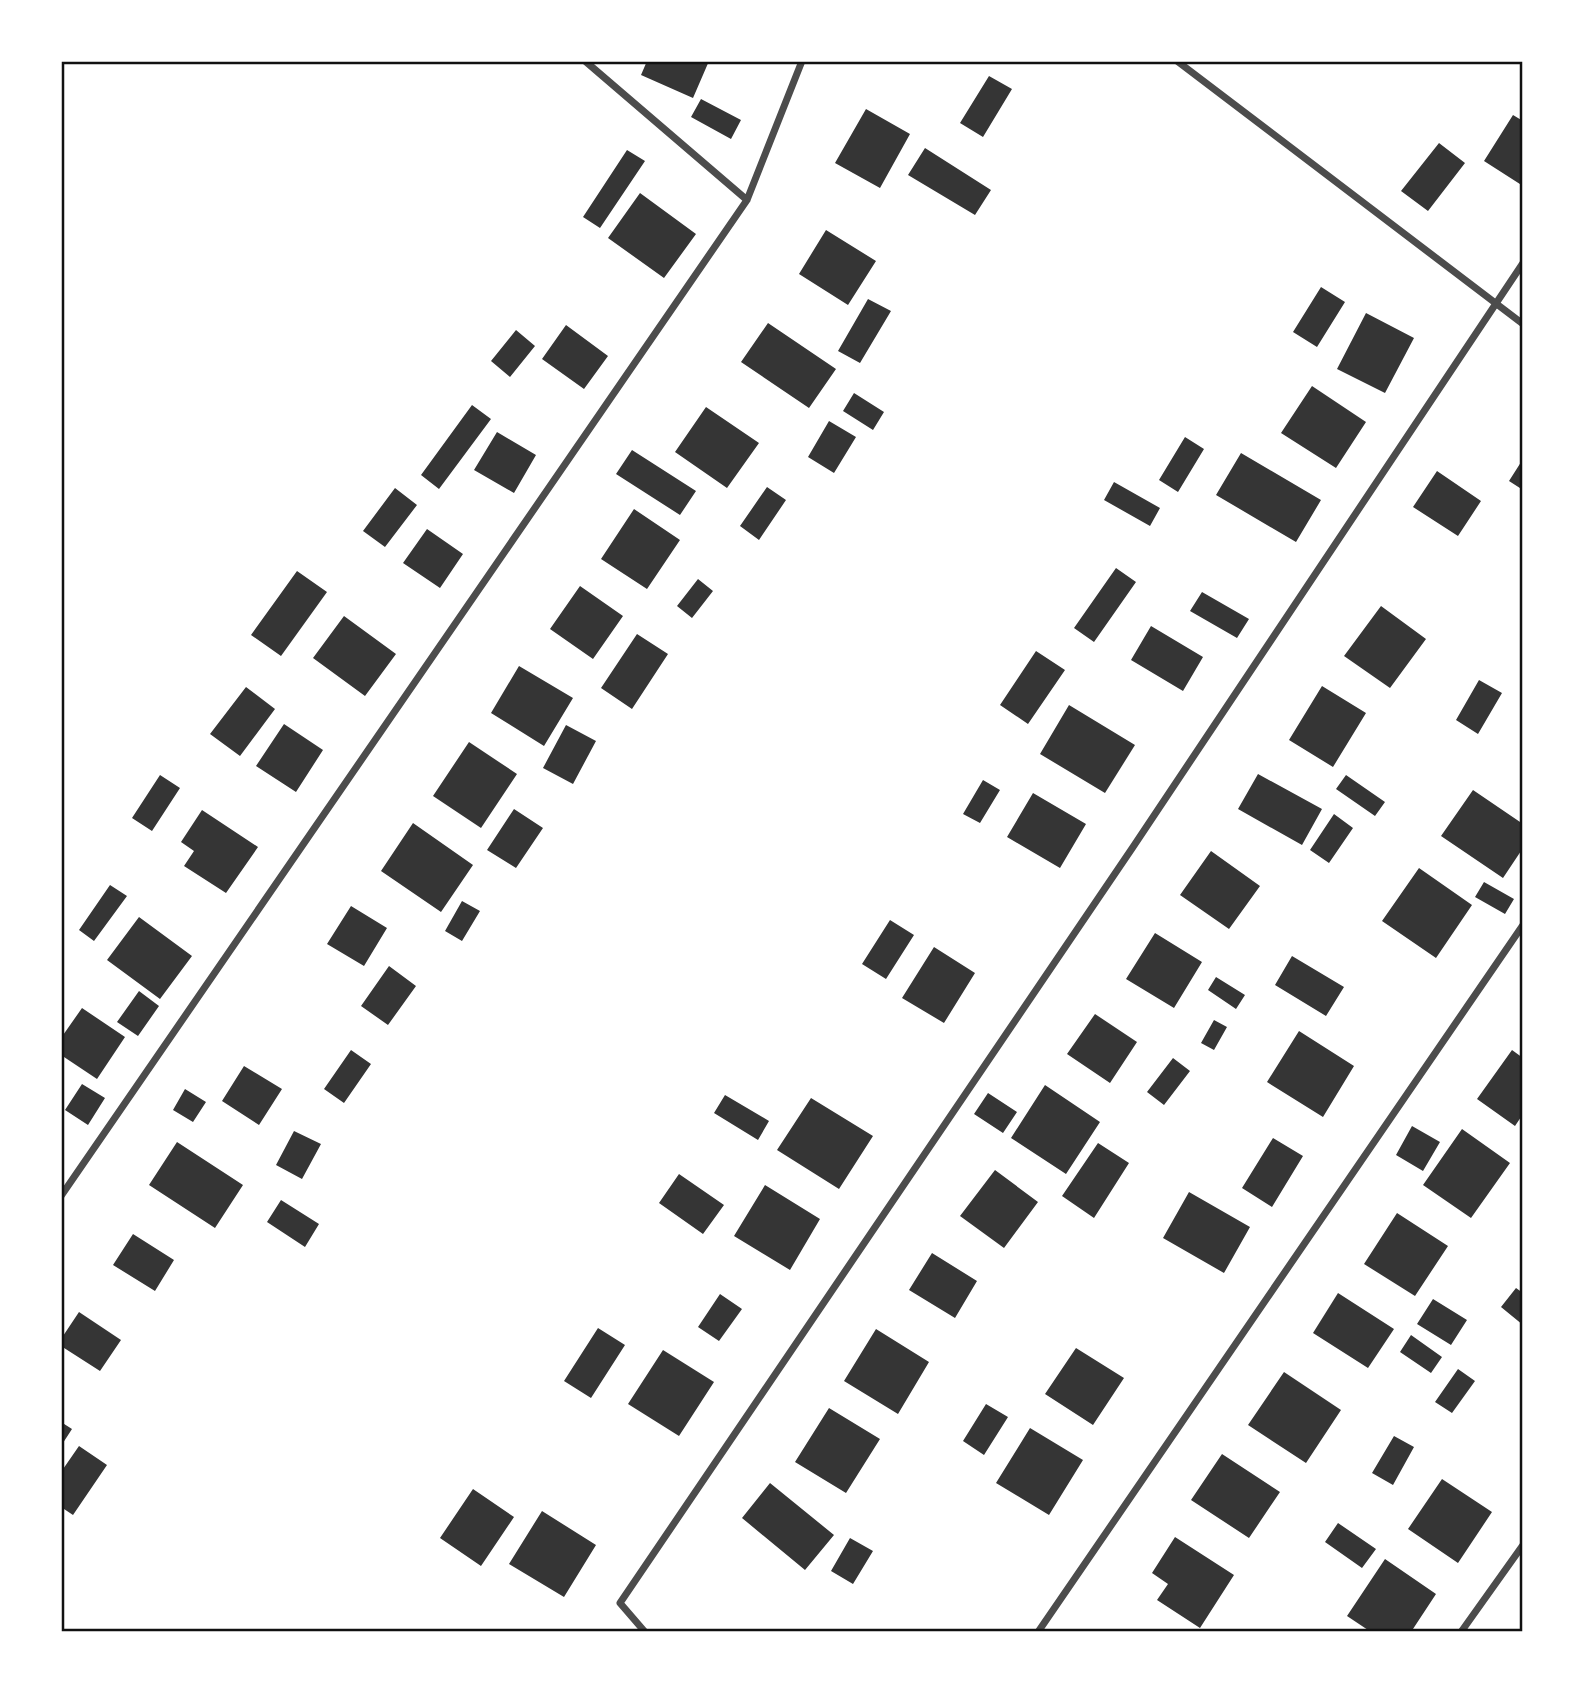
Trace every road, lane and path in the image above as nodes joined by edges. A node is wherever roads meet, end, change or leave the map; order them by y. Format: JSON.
{"nodes":[{"id":1,"x":585,"y":61,"type":"edge"},
{"id":2,"x":802,"y":61,"type":"edge"},
{"id":3,"x":1177,"y":61,"type":"edge"},
{"id":4,"x":747,"y":200,"type":"junction"},
{"id":5,"x":1523,"y":263,"type":"edge"},
{"id":6,"x":1496,"y":302,"type":"junction"},
{"id":7,"x":1523,"y":324,"type":"edge"},
{"id":8,"x":1523,"y":925,"type":"edge"},
{"id":9,"x":61,"y":1196,"type":"edge"},
{"id":10,"x":1523,"y":1545,"type":"edge"},
{"id":11,"x":645,"y":1632,"type":"edge"},
{"id":12,"x":1038,"y":1632,"type":"edge"},
{"id":13,"x":1461,"y":1632,"type":"edge"}],
"edges":[{"from":1,"to":4,"type":"street"},
{"from":2,"to":4,"type":"street"},
{"from":3,"to":6,"type":"street"},
{"from":4,"to":9,"type":"street"},
{"from":5,"to":6,"type":"street"},
{"from":6,"to":7,"type":"street"},
{"from":6,"to":11,"type":"street"},
{"from":8,"to":12,"type":"street"},
{"from":10,"to":13,"type":"street"}]}
